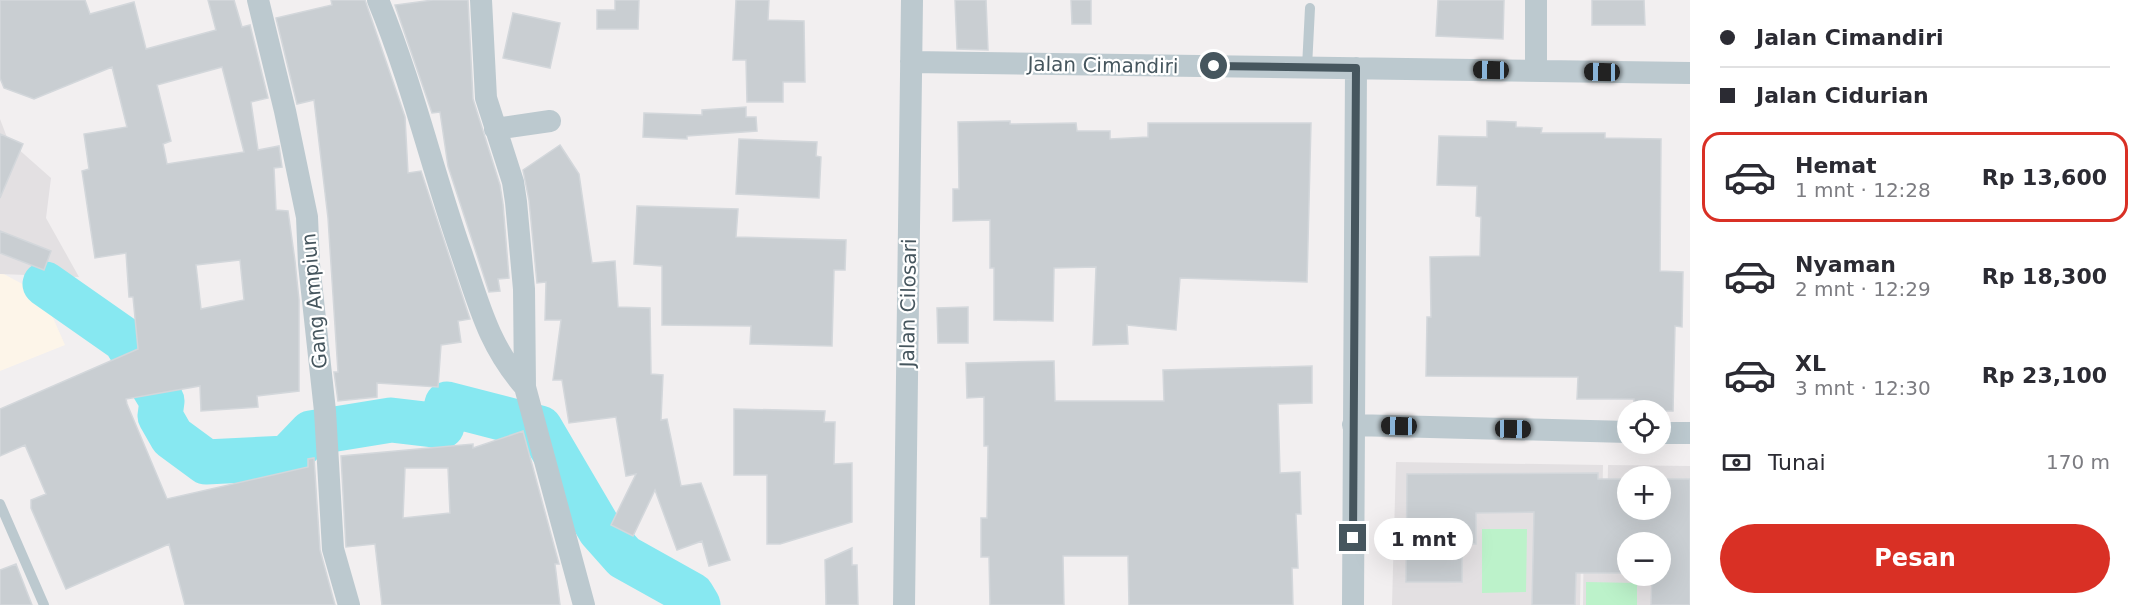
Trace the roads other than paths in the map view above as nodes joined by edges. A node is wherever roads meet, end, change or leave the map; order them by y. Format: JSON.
{"nodes":[{"id":1,"x":258,"y":0,"type":"edge"},
{"id":2,"x":378,"y":0,"type":"edge"},
{"id":3,"x":482,"y":0,"type":"edge"},
{"id":4,"x":912,"y":0,"type":"edge"},
{"id":5,"x":1536,"y":0,"type":"edge"},
{"id":6,"x":1310,"y":8,"type":"dead end"},
{"id":7,"x":911,"y":62,"type":"junction"},
{"id":8,"x":1307,"y":68,"type":"junction"},
{"id":9,"x":1356,"y":68,"type":"junction"},
{"id":10,"x":1536,"y":71,"type":"junction"},
{"id":11,"x":1690,"y":73,"type":"edge"},
{"id":12,"x":550,"y":121,"type":"dead end"},
{"id":13,"x":495,"y":129,"type":"junction"},
{"id":14,"x":528,"y":397,"type":"junction"},
{"id":15,"x":1353,"y":425,"type":"junction"},
{"id":16,"x":1617,"y":432,"type":"edge"},
{"id":17,"x":1671,"y":433,"type":"edge"},
{"id":18,"x":1690,"y":433,"type":"edge"},
{"id":19,"x":0,"y":504,"type":"edge"},
{"id":20,"x":44,"y":605,"type":"edge"},
{"id":21,"x":349,"y":605,"type":"edge"},
{"id":22,"x":585,"y":605,"type":"edge"},
{"id":23,"x":904,"y":605,"type":"edge"},
{"id":24,"x":1353,"y":605,"type":"edge"}],
"edges":[{"from":1,"to":21,"type":"street","name":"Gang Ampiun"},
{"from":2,"to":14,"type":"street"},
{"from":3,"to":13,"type":"street"},
{"from":4,"to":7,"type":"street","name":"Jalan Cilosari"},
{"from":5,"to":10,"type":"street"},
{"from":6,"to":8,"type":"lane"},
{"from":7,"to":8,"type":"street","name":"Jalan Cimandiri"},
{"from":7,"to":23,"type":"street","name":"Jalan Cilosari"},
{"from":8,"to":9,"type":"street","name":"Jalan Cimandiri"},
{"from":9,"to":10,"type":"street","name":"Jalan Cimandiri"},
{"from":9,"to":15,"type":"street"},
{"from":10,"to":11,"type":"street","name":"Jalan Cimandiri"},
{"from":12,"to":13,"type":"street"},
{"from":13,"to":14,"type":"street"},
{"from":14,"to":22,"type":"street"},
{"from":15,"to":16,"type":"street"},
{"from":15,"to":24,"type":"street"},
{"from":17,"to":18,"type":"street"},
{"from":19,"to":20,"type":"lane"}]}
